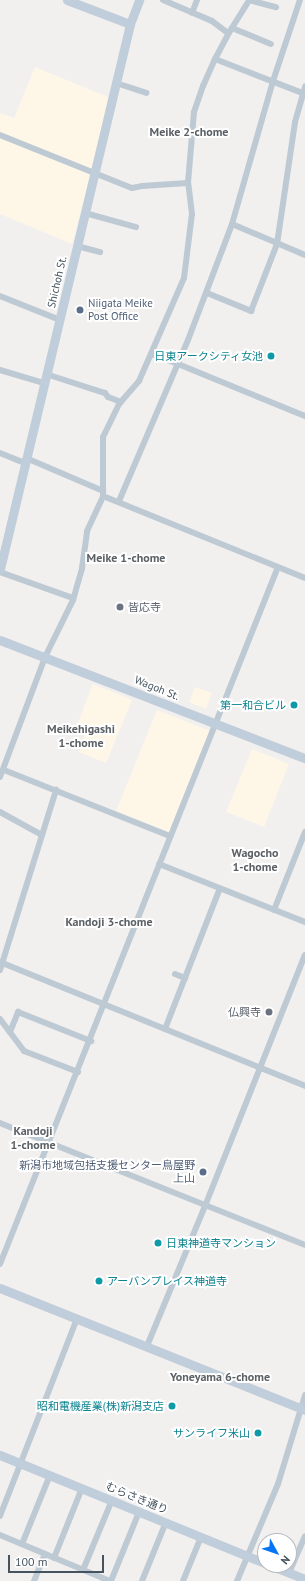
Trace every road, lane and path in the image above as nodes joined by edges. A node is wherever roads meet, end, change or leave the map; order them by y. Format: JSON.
{"nodes":[{"id":1,"x":67,"y":0,"type":"edge"},
{"id":2,"x":138,"y":0,"type":"edge"},
{"id":3,"x":163,"y":0,"type":"edge"},
{"id":4,"x":197,"y":0,"type":"edge"},
{"id":5,"x":249,"y":0,"type":"edge"},
{"id":6,"x":300,"y":0,"type":"edge"},
{"id":7,"x":276,"y":7,"type":"dead end"},
{"id":8,"x":192,"y":13,"type":"junction"},
{"id":9,"x":130,"y":24,"type":"junction"},
{"id":10,"x":230,"y":30,"type":"junction"},
{"id":11,"x":271,"y":44,"type":"dead end"},
{"id":12,"x":216,"y":59,"type":"junction"},
{"id":13,"x":273,"y":81,"type":"junction"},
{"id":14,"x":116,"y":83,"type":"junction"},
{"id":15,"x":305,"y":86,"type":"edge"},
{"id":16,"x":146,"y":93,"type":"dead end"},
{"id":17,"x":304,"y":93,"type":"edge"},
{"id":18,"x":0,"y":135,"type":"edge"},
{"id":19,"x":95,"y":173,"type":"junction"},
{"id":20,"x":188,"y":183,"type":"junction"},
{"id":21,"x":85,"y":213,"type":"junction"},
{"id":22,"x":232,"y":224,"type":"junction"},
{"id":23,"x":136,"y":227,"type":"dead end"},
{"id":24,"x":278,"y":244,"type":"junction"},
{"id":25,"x":78,"y":246,"type":"junction"},
{"id":26,"x":100,"y":252,"type":"dead end"},
{"id":27,"x":305,"y":255,"type":"edge"},
{"id":28,"x":207,"y":293,"type":"junction"},
{"id":29,"x":0,"y":296,"type":"edge"},
{"id":30,"x":60,"y":320,"type":"junction"},
{"id":31,"x":151,"y":354,"type":"junction"},
{"id":32,"x":178,"y":364,"type":"junction"},
{"id":33,"x":0,"y":370,"type":"edge"},
{"id":34,"x":45,"y":378,"type":"junction"},
{"id":35,"x":121,"y":402,"type":"junction"},
{"id":36,"x":305,"y":416,"type":"edge"},
{"id":37,"x":0,"y":453,"type":"edge"},
{"id":38,"x":25,"y":460,"type":"junction"},
{"id":39,"x":103,"y":493,"type":"junction"},
{"id":40,"x":119,"y":501,"type":"junction"},
{"id":41,"x":278,"y":567,"type":"junction"},
{"id":42,"x":0,"y":571,"type":"edge"},
{"id":43,"x":305,"y":578,"type":"edge"},
{"id":44,"x":73,"y":598,"type":"junction"},
{"id":45,"x":0,"y":640,"type":"edge"},
{"id":46,"x":45,"y":657,"type":"junction"},
{"id":47,"x":216,"y":724,"type":"junction"},
{"id":48,"x":305,"y":758,"type":"edge"},
{"id":49,"x":4,"y":770,"type":"junction"},
{"id":50,"x":0,"y":777,"type":"edge"},
{"id":51,"x":56,"y":790,"type":"junction"},
{"id":52,"x":0,"y":812,"type":"edge"},
{"id":53,"x":305,"y":832,"type":"edge"},
{"id":54,"x":42,"y":835,"type":"junction"},
{"id":55,"x":170,"y":836,"type":"junction"},
{"id":56,"x":159,"y":864,"type":"junction"},
{"id":57,"x":220,"y":888,"type":"junction"},
{"id":58,"x":274,"y":910,"type":"junction"},
{"id":59,"x":305,"y":922,"type":"edge"},
{"id":60,"x":305,"y":956,"type":"edge"},
{"id":61,"x":1,"y":962,"type":"edge"},
{"id":62,"x":0,"y":970,"type":"edge"},
{"id":63,"x":175,"y":974,"type":"dead end"},
{"id":64,"x":185,"y":978,"type":"junction"},
{"id":65,"x":105,"y":1004,"type":"junction"},
{"id":66,"x":0,"y":1019,"type":"edge"},
{"id":67,"x":165,"y":1029,"type":"junction"},
{"id":68,"x":10,"y":1032,"type":"junction"},
{"id":69,"x":91,"y":1041,"type":"junction"},
{"id":70,"x":260,"y":1068,"type":"junction"},
{"id":71,"x":78,"y":1072,"type":"junction"},
{"id":72,"x":305,"y":1086,"type":"edge"},
{"id":73,"x":0,"y":1122,"type":"edge"},
{"id":74,"x":48,"y":1142,"type":"junction"},
{"id":75,"x":206,"y":1206,"type":"junction"},
{"id":76,"x":305,"y":1245,"type":"edge"},
{"id":77,"x":0,"y":1264,"type":"edge"},
{"id":78,"x":0,"y":1288,"type":"edge"},
{"id":79,"x":77,"y":1319,"type":"junction"},
{"id":80,"x":147,"y":1346,"type":"junction"},
{"id":81,"x":305,"y":1395,"type":"edge"},
{"id":82,"x":302,"y":1409,"type":"edge"},
{"id":83,"x":0,"y":1455,"type":"edge"},
{"id":84,"x":20,"y":1463,"type":"junction"},
{"id":85,"x":50,"y":1475,"type":"junction"},
{"id":86,"x":82,"y":1488,"type":"junction"},
{"id":87,"x":112,"y":1500,"type":"junction"},
{"id":88,"x":139,"y":1512,"type":"junction"},
{"id":89,"x":0,"y":1516,"type":"edge"},
{"id":90,"x":166,"y":1522,"type":"junction"},
{"id":91,"x":0,"y":1535,"type":"edge"},
{"id":92,"x":305,"y":1536,"type":"edge"},
{"id":93,"x":201,"y":1537,"type":"junction"},
{"id":94,"x":22,"y":1544,"type":"junction"},
{"id":95,"x":45,"y":1554,"type":"junction"},
{"id":96,"x":297,"y":1554,"type":"edge"},
{"id":97,"x":247,"y":1556,"type":"junction"},
{"id":98,"x":54,"y":1558,"type":"junction"},
{"id":99,"x":257,"y":1560,"type":"edge"},
{"id":100,"x":83,"y":1570,"type":"junction"},
{"id":101,"x":289,"y":1573,"type":"edge"},
{"id":102,"x":305,"y":1579,"type":"edge"},
{"id":103,"x":34,"y":1581,"type":"edge"},
{"id":104,"x":110,"y":1581,"type":"edge"},
{"id":105,"x":142,"y":1581,"type":"edge"},
{"id":106,"x":183,"y":1581,"type":"edge"},
{"id":107,"x":237,"y":1581,"type":"edge"}],
"edges":[{"from":1,"to":9,"type":"street"},
{"from":2,"to":9,"type":"street","name":"Shichoh St."},
{"from":3,"to":8,"type":"street"},
{"from":4,"to":8,"type":"street"},
{"from":5,"to":7,"type":"street"},
{"from":5,"to":10,"type":"street"},
{"from":6,"to":13,"type":"street"},
{"from":8,"to":10,"type":"street"},
{"from":9,"to":14,"type":"street","name":"Shichoh St."},
{"from":10,"to":11,"type":"street"},
{"from":10,"to":12,"type":"street"},
{"from":12,"to":13,"type":"street"},
{"from":12,"to":20,"type":"street"},
{"from":13,"to":17,"type":"street"},
{"from":13,"to":22,"type":"street"},
{"from":14,"to":16,"type":"street"},
{"from":14,"to":19,"type":"street","name":"Shichoh St."},
{"from":15,"to":17,"type":"street"},
{"from":17,"to":24,"type":"street"},
{"from":18,"to":19,"type":"street"},
{"from":19,"to":20,"type":"street"},
{"from":19,"to":21,"type":"street","name":"Shichoh St."},
{"from":20,"to":31,"type":"street"},
{"from":21,"to":23,"type":"street"},
{"from":21,"to":25,"type":"street","name":"Shichoh St."},
{"from":22,"to":24,"type":"street"},
{"from":22,"to":28,"type":"street"},
{"from":24,"to":27,"type":"street"},
{"from":24,"to":28,"type":"street"},
{"from":25,"to":26,"type":"street"},
{"from":25,"to":30,"type":"street","name":"Shichoh St."},
{"from":28,"to":32,"type":"street"},
{"from":29,"to":30,"type":"street"},
{"from":30,"to":34,"type":"street","name":"Shichoh St."},
{"from":31,"to":32,"type":"street"},
{"from":31,"to":35,"type":"street"},
{"from":32,"to":36,"type":"street"},
{"from":32,"to":40,"type":"street"},
{"from":33,"to":34,"type":"street"},
{"from":34,"to":35,"type":"street"},
{"from":34,"to":38,"type":"street","name":"Shichoh St."},
{"from":35,"to":39,"type":"street"},
{"from":37,"to":38,"type":"street"},
{"from":38,"to":39,"type":"street"},
{"from":38,"to":42,"type":"street","name":"Shichoh St."},
{"from":39,"to":40,"type":"street"},
{"from":39,"to":44,"type":"street"},
{"from":40,"to":41,"type":"street"},
{"from":41,"to":43,"type":"street"},
{"from":41,"to":47,"type":"street"},
{"from":42,"to":44,"type":"street"},
{"from":44,"to":46,"type":"street"},
{"from":45,"to":46,"type":"street","name":"Wagoh St."},
{"from":46,"to":47,"type":"street","name":"Wagoh St."},
{"from":46,"to":49,"type":"street"},
{"from":47,"to":48,"type":"street","name":"Wagoh St."},
{"from":47,"to":55,"type":"street"},
{"from":49,"to":50,"type":"street"},
{"from":49,"to":51,"type":"street"},
{"from":51,"to":54,"type":"street"},
{"from":51,"to":55,"type":"street"},
{"from":52,"to":54,"type":"street"},
{"from":53,"to":58,"type":"street"},
{"from":54,"to":61,"type":"street"},
{"from":55,"to":56,"type":"street"},
{"from":56,"to":57,"type":"street"},
{"from":56,"to":65,"type":"street"},
{"from":57,"to":58,"type":"street"},
{"from":57,"to":64,"type":"street"},
{"from":58,"to":59,"type":"street"},
{"from":60,"to":70,"type":"street"},
{"from":61,"to":62,"type":"street"},
{"from":61,"to":65,"type":"street"},
{"from":63,"to":64,"type":"street"},
{"from":64,"to":67,"type":"street"},
{"from":65,"to":67,"type":"street"},
{"from":65,"to":69,"type":"street"},
{"from":66,"to":68,"type":"street"},
{"from":67,"to":70,"type":"street"},
{"from":68,"to":69,"type":"street"},
{"from":68,"to":71,"type":"street"},
{"from":69,"to":71,"type":"street"},
{"from":70,"to":72,"type":"street"},
{"from":70,"to":75,"type":"street"},
{"from":71,"to":74,"type":"street"},
{"from":73,"to":74,"type":"street"},
{"from":74,"to":75,"type":"street"},
{"from":74,"to":77,"type":"street"},
{"from":75,"to":76,"type":"street"},
{"from":75,"to":80,"type":"street"},
{"from":78,"to":79,"type":"street"},
{"from":79,"to":80,"type":"street"},
{"from":79,"to":84,"type":"street"},
{"from":80,"to":82,"type":"street"},
{"from":81,"to":82,"type":"street"},
{"from":82,"to":97,"type":"street"},
{"from":83,"to":84,"type":"street","name":"むらさき通り"},
{"from":84,"to":85,"type":"street","name":"むらさき通り"},
{"from":84,"to":89,"type":"street"},
{"from":85,"to":86,"type":"street","name":"むらさき通り"},
{"from":85,"to":94,"type":"street"},
{"from":86,"to":87,"type":"street","name":"むらさき通り"},
{"from":86,"to":98,"type":"street"},
{"from":87,"to":88,"type":"street","name":"むらさき通り"},
{"from":87,"to":100,"type":"street"},
{"from":88,"to":90,"type":"street","name":"むらさき通り"},
{"from":88,"to":104,"type":"street"},
{"from":90,"to":93,"type":"street","name":"むらさき通り"},
{"from":90,"to":105,"type":"street"},
{"from":91,"to":94,"type":"street"},
{"from":92,"to":96,"type":"street"},
{"from":93,"to":97,"type":"street","name":"むらさき通り"},
{"from":93,"to":106,"type":"street"},
{"from":94,"to":95,"type":"street"},
{"from":95,"to":98,"type":"street"},
{"from":95,"to":103,"type":"street"},
{"from":97,"to":99,"type":"street","name":"むらさき通り"},
{"from":97,"to":107,"type":"street"},
{"from":98,"to":100,"type":"street"},
{"from":100,"to":104,"type":"street"},
{"from":101,"to":102,"type":"street"}]}
